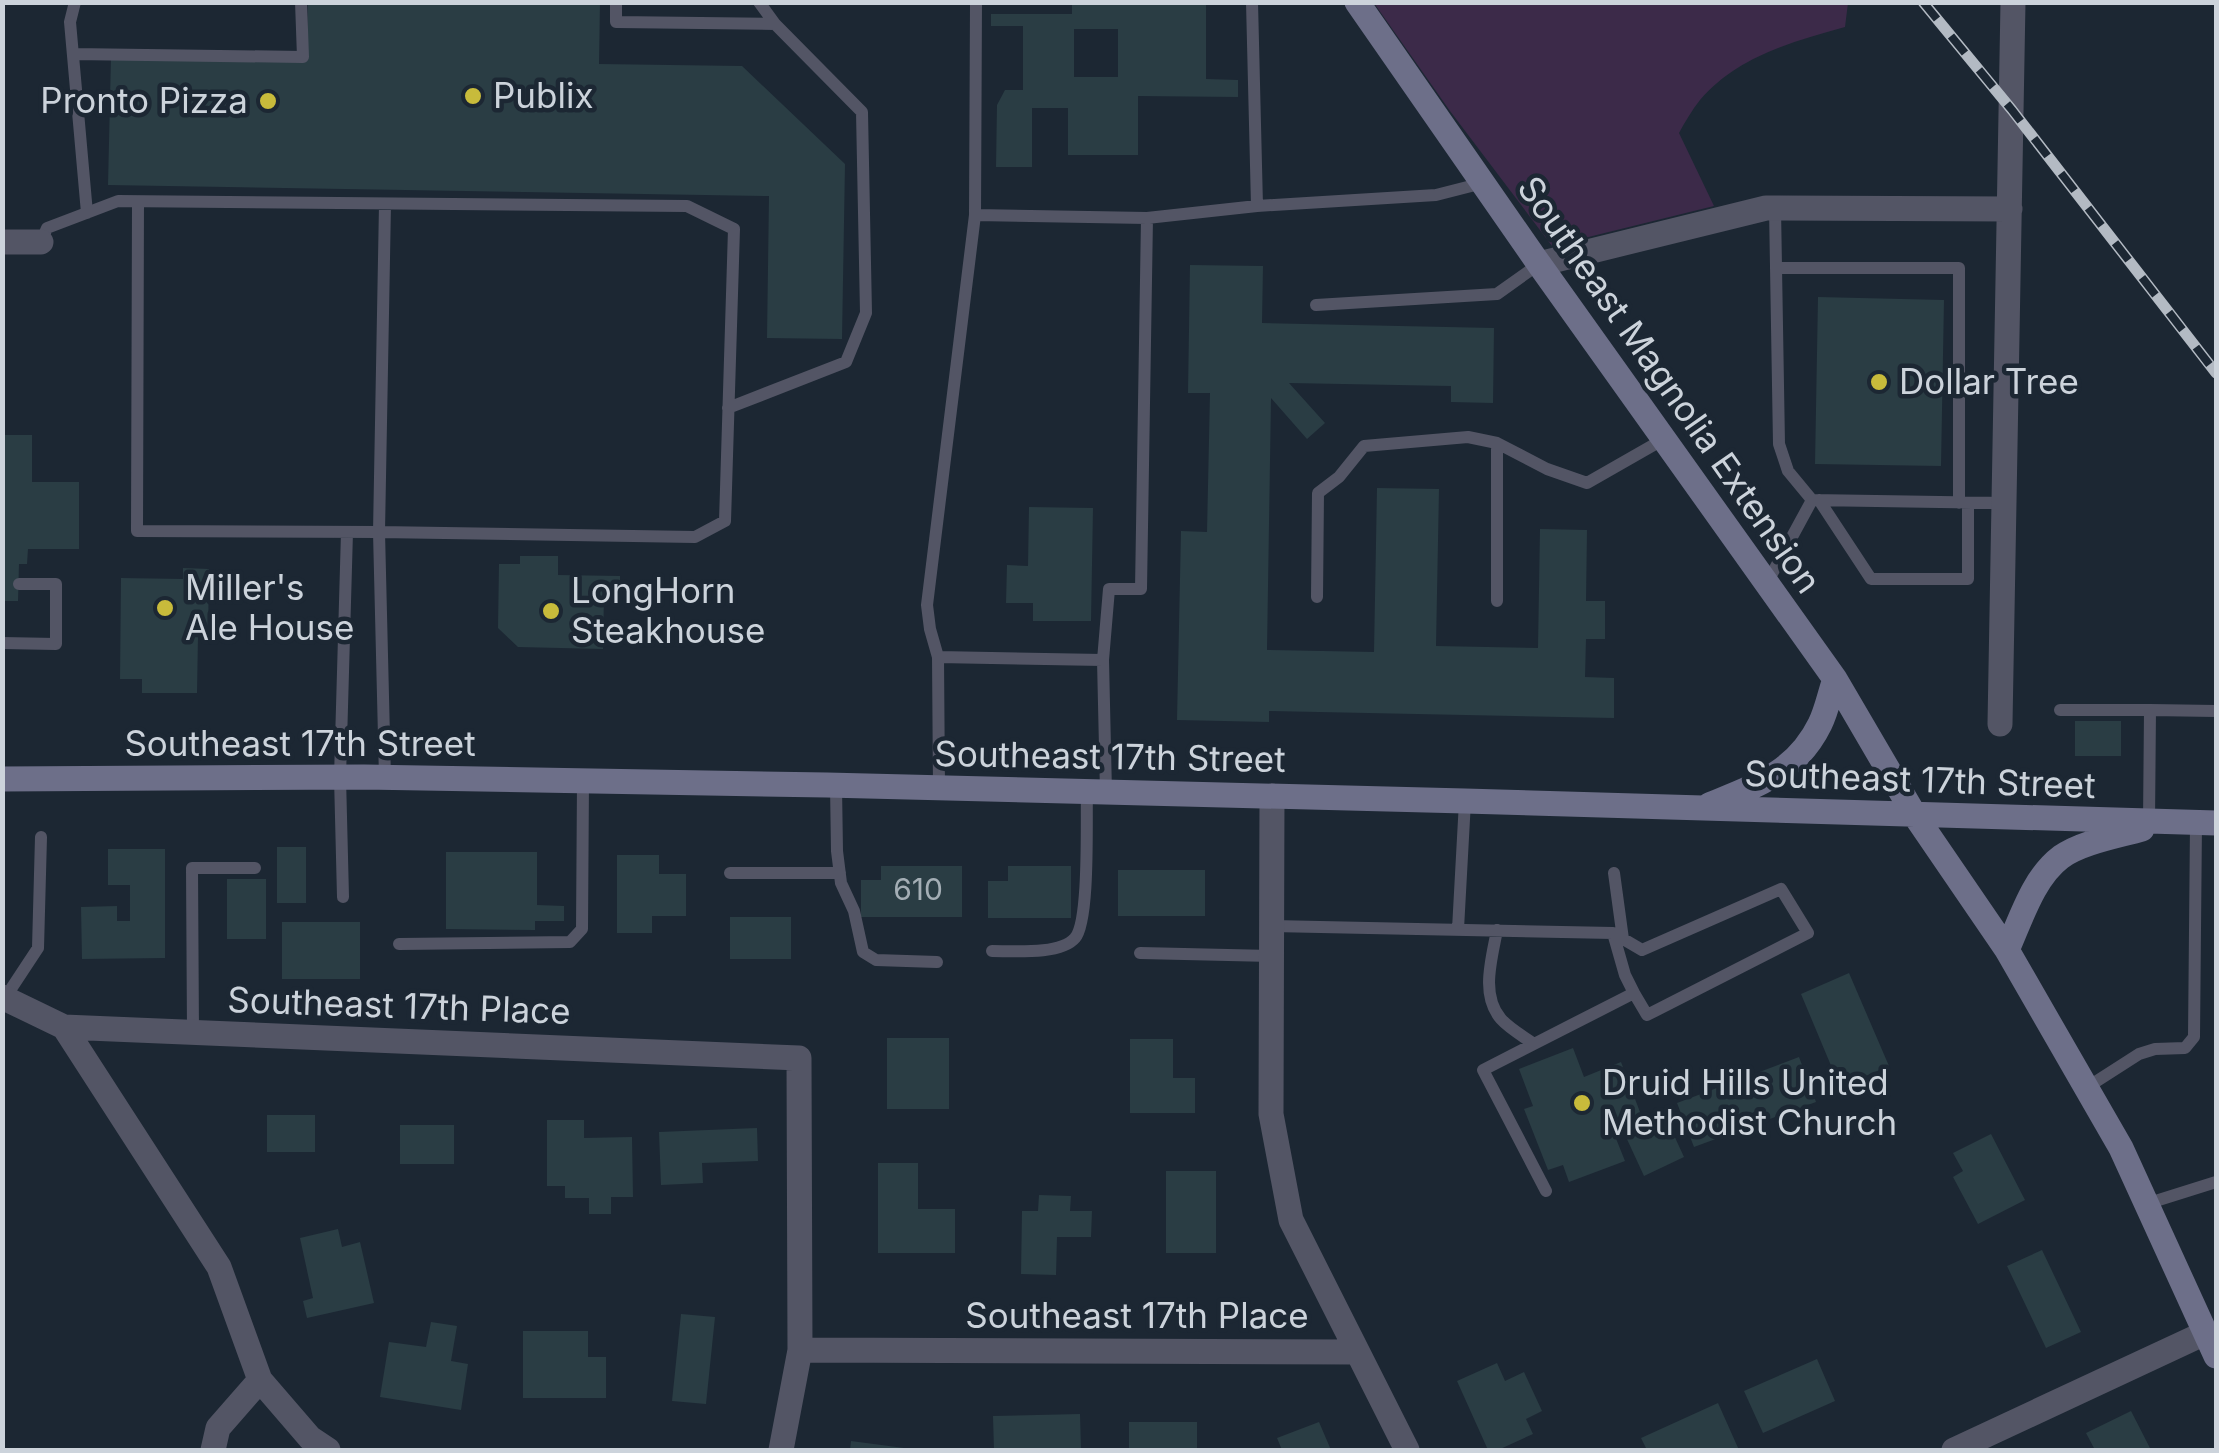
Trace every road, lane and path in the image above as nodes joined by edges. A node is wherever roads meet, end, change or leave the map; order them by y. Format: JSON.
{"nodes":[{"id":1,"x":75,"y":2,"type":"edge"},
{"id":2,"x":302,"y":2,"type":"edge"},
{"id":3,"x":616,"y":2,"type":"edge"},
{"id":4,"x":759,"y":2,"type":"edge"},
{"id":5,"x":976,"y":2,"type":"edge"},
{"id":6,"x":1252,"y":2,"type":"edge"},
{"id":7,"x":1357,"y":2,"type":"edge"},
{"id":8,"x":2013,"y":2,"type":"edge"},
{"id":9,"x":775,"y":24,"type":"junction"},
{"id":10,"x":73,"y":54,"type":"junction"},
{"id":11,"x":1483,"y":184,"type":"junction"},
{"id":12,"x":138,"y":202,"type":"junction"},
{"id":13,"x":384,"y":204,"type":"junction"},
{"id":14,"x":1257,"y":206,"type":"junction"},
{"id":15,"x":1774,"y":208,"type":"junction"},
{"id":16,"x":2010,"y":209,"type":"junction"},
{"id":17,"x":87,"y":213,"type":"junction"},
{"id":18,"x":975,"y":215,"type":"junction"},
{"id":19,"x":1147,"y":218,"type":"junction"},
{"id":20,"x":2,"y":242,"type":"edge"},
{"id":21,"x":40,"y":242,"type":"joint"},
{"id":22,"x":1539,"y":264,"type":"junction"},
{"id":23,"x":1776,"y":268,"type":"junction"},
{"id":24,"x":1316,"y":305,"type":"dead end"},
{"id":25,"x":728,"y":408,"type":"junction"},
{"id":26,"x":1664,"y":438,"type":"junction"},
{"id":27,"x":1497,"y":443,"type":"junction"},
{"id":28,"x":1816,"y":500,"type":"junction"},
{"id":29,"x":1964,"y":503,"type":"junction"},
{"id":30,"x":2004,"y":504,"type":"junction"},
{"id":31,"x":347,"y":532,"type":"junction"},
{"id":32,"x":379,"y":532,"type":"junction"},
{"id":33,"x":19,"y":584,"type":"dead end"},
{"id":34,"x":1767,"y":584,"type":"junction"},
{"id":35,"x":1317,"y":597,"type":"dead end"},
{"id":36,"x":1497,"y":602,"type":"dead end"},
{"id":37,"x":2,"y":643,"type":"edge"},
{"id":38,"x":938,"y":658,"type":"junction"},
{"id":39,"x":1103,"y":660,"type":"junction"},
{"id":40,"x":1835,"y":679,"type":"junction"},
{"id":41,"x":2060,"y":710,"type":"dead end"},
{"id":42,"x":2150,"y":710,"type":"junction"},
{"id":43,"x":2216,"y":711,"type":"edge"},
{"id":44,"x":2000,"y":724,"type":"dead end"},
{"id":45,"x":340,"y":777,"type":"junction"},
{"id":46,"x":385,"y":778,"type":"junction"},
{"id":47,"x":2,"y":779,"type":"edge"},
{"id":48,"x":583,"y":781,"type":"junction"},
{"id":49,"x":836,"y":786,"type":"junction"},
{"id":50,"x":939,"y":788,"type":"junction"},
{"id":51,"x":1097,"y":792,"type":"junction"},
{"id":52,"x":1272,"y":796,"type":"junction"},
{"id":53,"x":1465,"y":800,"type":"junction"},
{"id":54,"x":1701,"y":808,"type":"junction"},
{"id":55,"x":1914,"y":814,"type":"junction"},
{"id":56,"x":2159,"y":822,"type":"junction"},
{"id":57,"x":2206,"y":823,"type":"edge"},
{"id":58,"x":41,"y":836,"type":"dead end"},
{"id":59,"x":254,"y":868,"type":"dead end"},
{"id":60,"x":730,"y":872,"type":"dead end"},
{"id":61,"x":840,"y":873,"type":"junction"},
{"id":62,"x":1614,"y":873,"type":"dead end"},
{"id":63,"x":343,"y":897,"type":"dead end"},
{"id":64,"x":1272,"y":926,"type":"junction"},
{"id":65,"x":1458,"y":930,"type":"junction"},
{"id":66,"x":1497,"y":930,"type":"junction"},
{"id":67,"x":1618,"y":936,"type":"junction"},
{"id":68,"x":398,"y":944,"type":"dead end"},
{"id":69,"x":2007,"y":950,"type":"junction"},
{"id":70,"x":992,"y":951,"type":"dead end"},
{"id":71,"x":1140,"y":953,"type":"dead end"},
{"id":72,"x":1272,"y":956,"type":"junction"},
{"id":73,"x":937,"y":962,"type":"dead end"},
{"id":74,"x":1634,"y":992,"type":"junction"},
{"id":75,"x":4,"y":998,"type":"edge"},
{"id":76,"x":64,"y":1027,"type":"junction"},
{"id":77,"x":193,"y":1032,"type":"junction"},
{"id":78,"x":1534,"y":1044,"type":"junction"},
{"id":79,"x":2086,"y":1088,"type":"junction"},
{"id":80,"x":2216,"y":1182,"type":"edge"},
{"id":81,"x":1546,"y":1191,"type":"dead end"},
{"id":82,"x":2146,"y":1204,"type":"junction"},
{"id":83,"x":2211,"y":1345,"type":"edge"},
{"id":84,"x":800,"y":1350,"type":"junction"},
{"id":85,"x":1355,"y":1352,"type":"junction"},
{"id":86,"x":260,"y":1380,"type":"junction"},
{"id":87,"x":213,"y":1450,"type":"edge"},
{"id":88,"x":328,"y":1450,"type":"edge"},
{"id":89,"x":781,"y":1450,"type":"edge"},
{"id":90,"x":1407,"y":1450,"type":"edge"},
{"id":91,"x":1954,"y":1450,"type":"edge"}],
"edges":[{"from":1,"to":10,"type":"lane"},
{"from":2,"to":10,"type":"lane"},
{"from":3,"to":9,"type":"lane"},
{"from":4,"to":9,"type":"lane"},
{"from":5,"to":18,"type":"lane"},
{"from":6,"to":14,"type":"lane"},
{"from":7,"to":11,"type":"main road","name":"Southeast Magnolia Extension"},
{"from":8,"to":16,"type":"street"},
{"from":9,"to":25,"type":"lane"},
{"from":10,"to":17,"type":"lane"},
{"from":11,"to":14,"type":"lane"},
{"from":11,"to":22,"type":"main road","name":"Southeast Magnolia Extension"},
{"from":12,"to":13,"type":"lane"},
{"from":12,"to":17,"type":"lane"},
{"from":12,"to":31,"type":"lane"},
{"from":13,"to":25,"type":"lane"},
{"from":13,"to":32,"type":"lane"},
{"from":14,"to":19,"type":"lane"},
{"from":15,"to":16,"type":"street"},
{"from":15,"to":22,"type":"street"},
{"from":15,"to":23,"type":"lane"},
{"from":16,"to":30,"type":"street"},
{"from":17,"to":21,"type":"lane"},
{"from":18,"to":19,"type":"lane"},
{"from":18,"to":38,"type":"lane"},
{"from":19,"to":39,"type":"lane"},
{"from":20,"to":21,"type":"street"},
{"from":22,"to":24,"type":"lane"},
{"from":22,"to":26,"type":"main road","name":"Southeast Magnolia Extension"},
{"from":23,"to":28,"type":"lane"},
{"from":23,"to":29,"type":"lane"},
{"from":25,"to":32,"type":"lane"},
{"from":26,"to":27,"type":"lane"},
{"from":26,"to":34,"type":"main road","name":"Southeast Magnolia Extension"},
{"from":27,"to":35,"type":"lane"},
{"from":27,"to":36,"type":"lane"},
{"from":28,"to":29,"type":"lane"},
{"from":28,"to":29,"type":"lane"},
{"from":28,"to":34,"type":"lane"},
{"from":29,"to":30,"type":"lane"},
{"from":30,"to":44,"type":"street"},
{"from":31,"to":32,"type":"lane"},
{"from":31,"to":45,"type":"lane"},
{"from":32,"to":46,"type":"lane"},
{"from":33,"to":37,"type":"lane"},
{"from":34,"to":40,"type":"main road","name":"Southeast Magnolia Extension"},
{"from":38,"to":39,"type":"lane"},
{"from":38,"to":50,"type":"lane"},
{"from":39,"to":51,"type":"lane"},
{"from":40,"to":54,"type":"main road"},
{"from":40,"to":55,"type":"main road","name":"Southeast Magnolia Extension"},
{"from":41,"to":42,"type":"lane"},
{"from":42,"to":43,"type":"lane"},
{"from":42,"to":56,"type":"lane"},
{"from":45,"to":46,"type":"main road","name":"Southeast 17th Street"},
{"from":45,"to":47,"type":"main road","name":"Southeast 17th Street"},
{"from":45,"to":63,"type":"lane"},
{"from":46,"to":48,"type":"main road","name":"Southeast 17th Street"},
{"from":48,"to":49,"type":"main road","name":"Southeast 17th Street"},
{"from":48,"to":68,"type":"lane"},
{"from":49,"to":50,"type":"main road","name":"Southeast 17th Street"},
{"from":49,"to":61,"type":"lane"},
{"from":50,"to":51,"type":"main road","name":"Southeast 17th Street"},
{"from":51,"to":52,"type":"main road","name":"Southeast 17th Street"},
{"from":51,"to":70,"type":"lane"},
{"from":52,"to":53,"type":"main road","name":"Southeast 17th Street"},
{"from":52,"to":64,"type":"street"},
{"from":53,"to":54,"type":"main road","name":"Southeast 17th Street"},
{"from":53,"to":65,"type":"lane"},
{"from":54,"to":55,"type":"main road","name":"Southeast 17th Street"},
{"from":55,"to":56,"type":"main road","name":"Southeast 17th Street"},
{"from":55,"to":69,"type":"main road","name":"Southeast Magnolia Extension"},
{"from":56,"to":57,"type":"main road","name":"Southeast 17th Street"},
{"from":56,"to":69,"type":"main road"},
{"from":57,"to":79,"type":"lane"},
{"from":58,"to":75,"type":"lane"},
{"from":59,"to":77,"type":"lane"},
{"from":60,"to":61,"type":"lane"},
{"from":61,"to":73,"type":"lane"},
{"from":62,"to":67,"type":"lane"},
{"from":64,"to":65,"type":"lane"},
{"from":64,"to":72,"type":"street"},
{"from":65,"to":66,"type":"lane"},
{"from":66,"to":67,"type":"lane"},
{"from":66,"to":78,"type":"lane"},
{"from":67,"to":74,"type":"lane"},
{"from":67,"to":74,"type":"lane"},
{"from":69,"to":79,"type":"main road","name":"Southeast Magnolia Extension"},
{"from":71,"to":72,"type":"lane"},
{"from":72,"to":85,"type":"street"},
{"from":74,"to":78,"type":"lane"},
{"from":75,"to":76,"type":"street","name":"Southeast 17th Place"},
{"from":76,"to":77,"type":"street","name":"Southeast 17th Place"},
{"from":76,"to":86,"type":"street"},
{"from":77,"to":84,"type":"street","name":"Southeast 17th Place"},
{"from":78,"to":81,"type":"lane"},
{"from":79,"to":82,"type":"main road","name":"Southeast Magnolia Extension"},
{"from":80,"to":82,"type":"lane"},
{"from":82,"to":83,"type":"main road","name":"Southeast Magnolia Extension"},
{"from":83,"to":91,"type":"street"},
{"from":84,"to":85,"type":"street","name":"Southeast 17th Place"},
{"from":84,"to":89,"type":"street"},
{"from":85,"to":90,"type":"street"},
{"from":86,"to":87,"type":"street"},
{"from":86,"to":88,"type":"street"}]}
